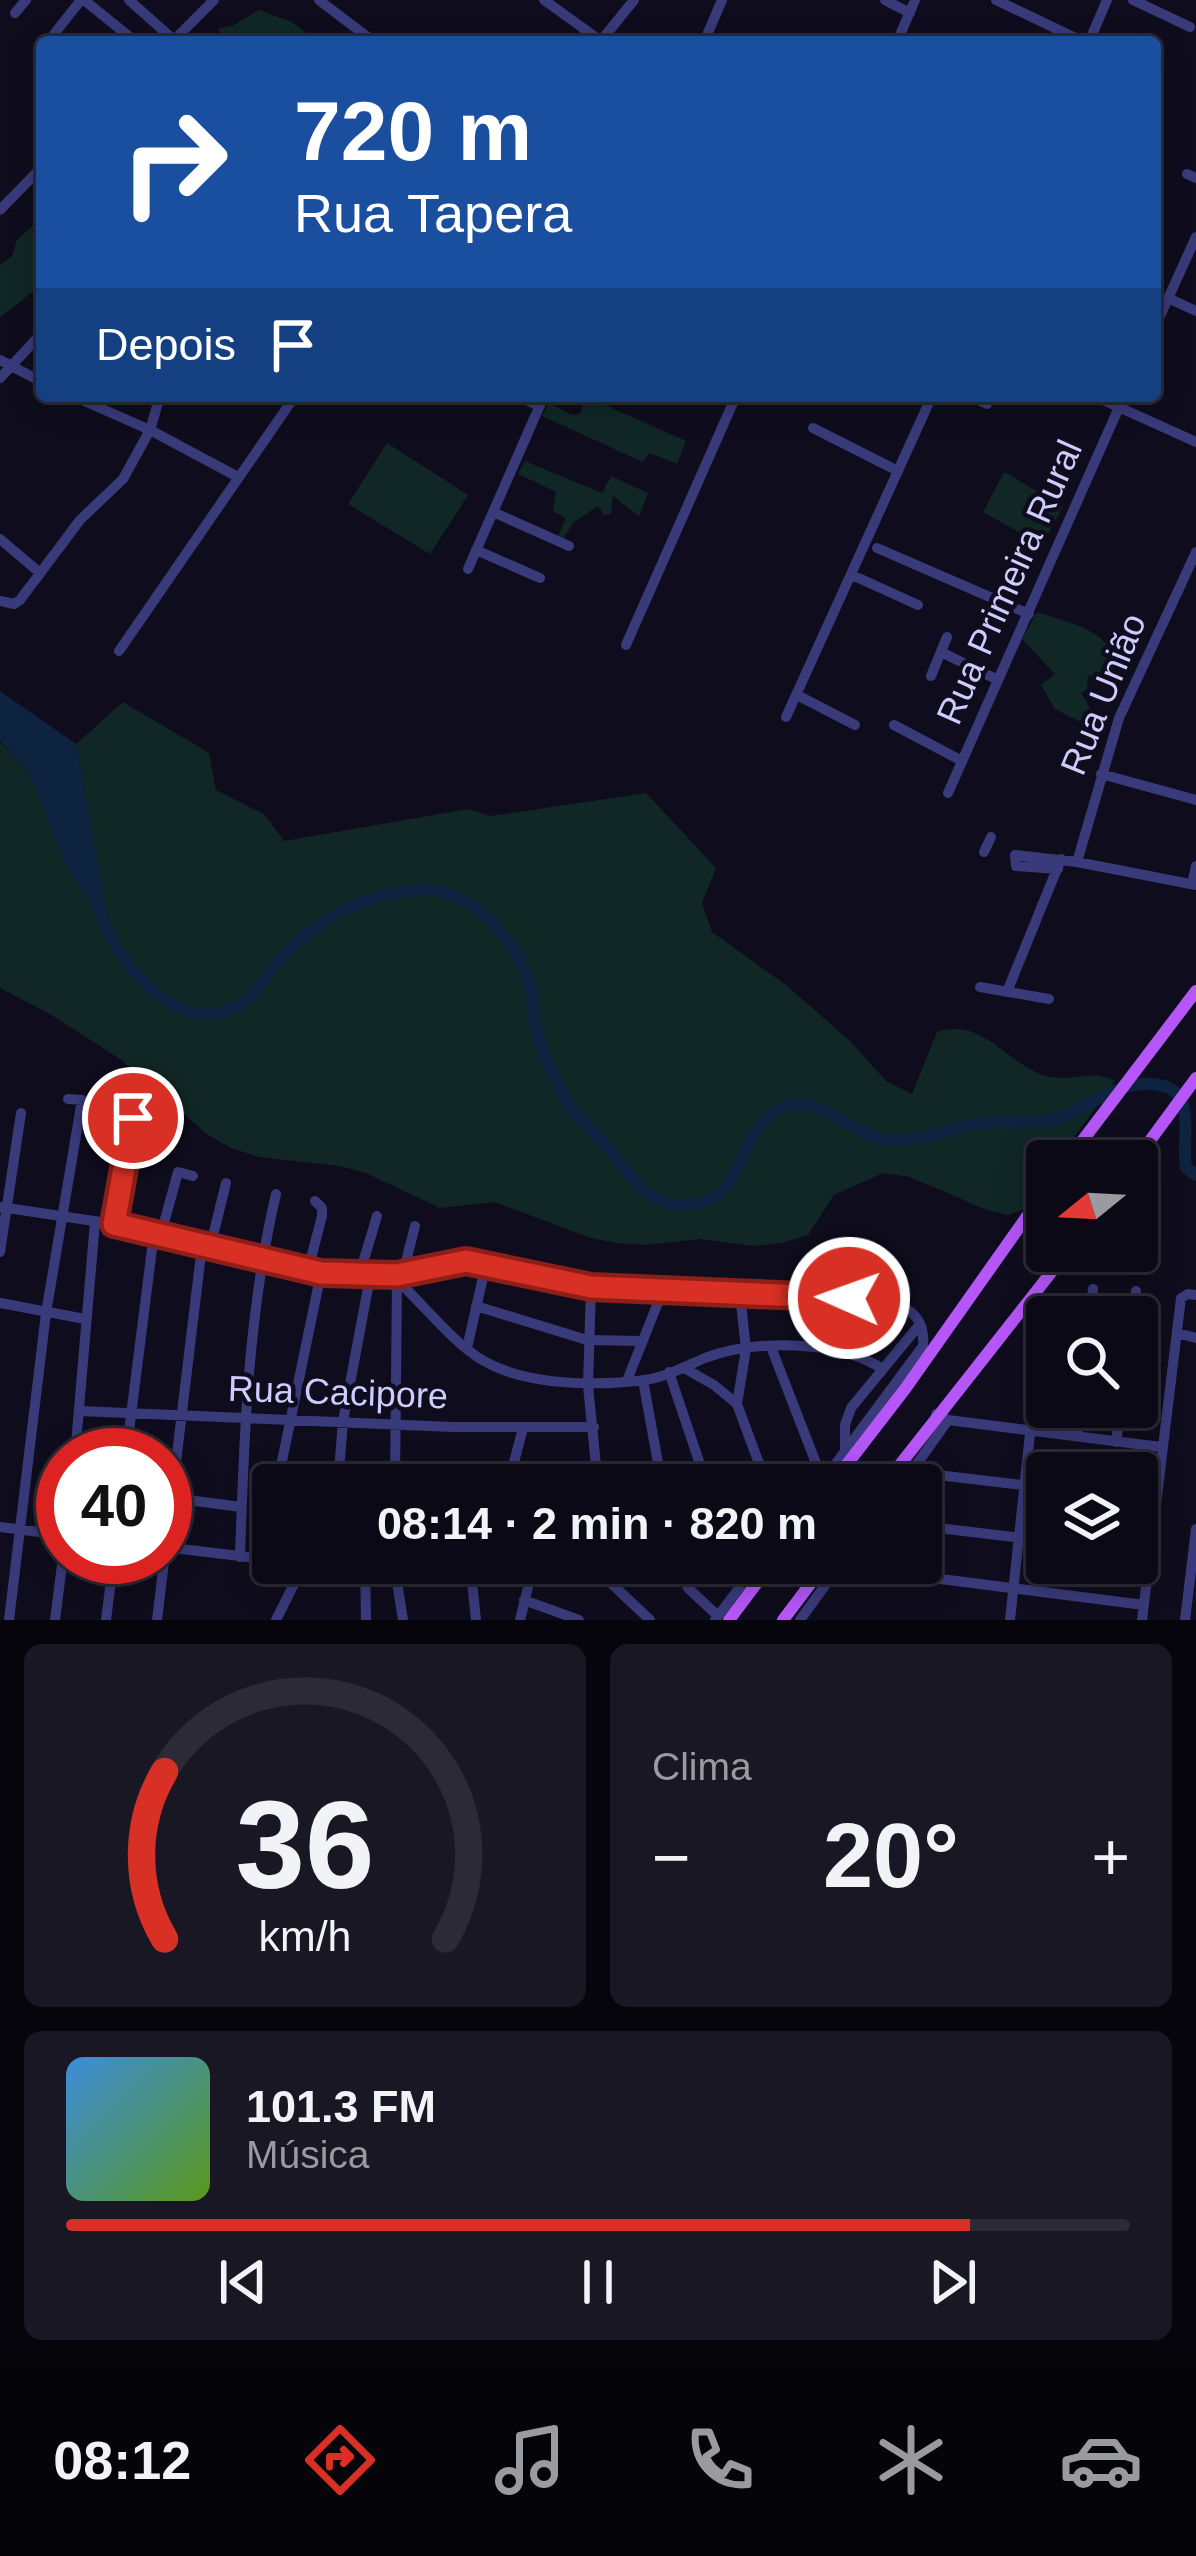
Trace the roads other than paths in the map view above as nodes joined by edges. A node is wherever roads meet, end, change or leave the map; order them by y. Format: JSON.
{"nodes":[{"id":1,"x":26,"y":0,"type":"edge"},
{"id":2,"x":83,"y":0,"type":"edge"},
{"id":3,"x":129,"y":0,"type":"edge"},
{"id":4,"x":214,"y":0,"type":"edge"},
{"id":5,"x":319,"y":0,"type":"edge"},
{"id":6,"x":544,"y":0,"type":"edge"},
{"id":7,"x":634,"y":0,"type":"edge"},
{"id":8,"x":722,"y":0,"type":"edge"},
{"id":9,"x":885,"y":0,"type":"edge"},
{"id":10,"x":996,"y":0,"type":"edge"},
{"id":11,"x":1107,"y":0,"type":"edge"},
{"id":12,"x":1133,"y":0,"type":"edge"},
{"id":13,"x":913,"y":6,"type":"edge"},
{"id":14,"x":15,"y":13,"type":"dead end"},
{"id":15,"x":1190,"y":27,"type":"dead end"},
{"id":16,"x":54,"y":34,"type":"dead end"},
{"id":17,"x":128,"y":36,"type":"edge"},
{"id":18,"x":168,"y":36,"type":"edge"},
{"id":19,"x":178,"y":36,"type":"edge"},
{"id":20,"x":366,"y":36,"type":"edge"},
{"id":21,"x":592,"y":36,"type":"edge"},
{"id":22,"x":605,"y":36,"type":"edge"},
{"id":23,"x":707,"y":36,"type":"edge"},
{"id":24,"x":899,"y":36,"type":"edge"},
{"id":25,"x":1073,"y":36,"type":"edge"},
{"id":26,"x":1089,"y":36,"type":"edge"},
{"id":27,"x":36,"y":173,"type":"edge"},
{"id":28,"x":0,"y":209,"type":"edge"},
{"id":29,"x":1196,"y":237,"type":"edge"},
{"id":30,"x":1193,"y":252,"type":"edge"},
{"id":31,"x":1168,"y":298,"type":"junction"},
{"id":32,"x":1196,"y":311,"type":"edge"},
{"id":33,"x":1161,"y":314,"type":"edge"},
{"id":34,"x":36,"y":338,"type":"edge"},
{"id":35,"x":5,"y":363,"type":"edge"},
{"id":36,"x":0,"y":378,"type":"edge"},
{"id":37,"x":36,"y":379,"type":"edge"},
{"id":38,"x":87,"y":402,"type":"edge"},
{"id":39,"x":158,"y":402,"type":"edge"},
{"id":40,"x":291,"y":402,"type":"edge"},
{"id":41,"x":541,"y":402,"type":"edge"},
{"id":42,"x":732,"y":402,"type":"edge"},
{"id":43,"x":929,"y":402,"type":"edge"},
{"id":44,"x":983,"y":402,"type":"edge"},
{"id":45,"x":1122,"y":402,"type":"edge"},
{"id":46,"x":987,"y":404,"type":"dead end"},
{"id":47,"x":813,"y":428,"type":"dead end"},
{"id":48,"x":150,"y":430,"type":"junction"},
{"id":49,"x":1196,"y":442,"type":"edge"},
{"id":50,"x":898,"y":471,"type":"junction"},
{"id":51,"x":238,"y":477,"type":"junction"},
{"id":52,"x":493,"y":512,"type":"junction"},
{"id":53,"x":0,"y":539,"type":"edge"},
{"id":54,"x":569,"y":546,"type":"dead end"},
{"id":55,"x":878,"y":548,"type":"dead end"},
{"id":56,"x":476,"y":550,"type":"junction"},
{"id":57,"x":1196,"y":552,"type":"edge"},
{"id":58,"x":468,"y":569,"type":"dead end"},
{"id":59,"x":39,"y":572,"type":"junction"},
{"id":60,"x":852,"y":574,"type":"junction"},
{"id":61,"x":540,"y":578,"type":"dead end"},
{"id":62,"x":0,"y":602,"type":"edge"},
{"id":63,"x":918,"y":605,"type":"dead end"},
{"id":64,"x":1029,"y":614,"type":"junction"},
{"id":65,"x":947,"y":638,"type":"dead end"},
{"id":66,"x":626,"y":645,"type":"dead end"},
{"id":67,"x":119,"y":651,"type":"dead end"},
{"id":68,"x":941,"y":652,"type":"junction"},
{"id":69,"x":931,"y":676,"type":"dead end"},
{"id":70,"x":998,"y":680,"type":"junction"},
{"id":71,"x":795,"y":696,"type":"junction"},
{"id":72,"x":786,"y":717,"type":"dead end"},
{"id":73,"x":855,"y":725,"type":"dead end"},
{"id":74,"x":894,"y":725,"type":"dead end"},
{"id":75,"x":962,"y":761,"type":"junction"},
{"id":76,"x":1101,"y":774,"type":"junction"},
{"id":77,"x":948,"y":793,"type":"dead end"},
{"id":78,"x":1196,"y":800,"type":"edge"},
{"id":79,"x":991,"y":837,"type":"dead end"},
{"id":80,"x":984,"y":852,"type":"dead end"},
{"id":81,"x":1076,"y":862,"type":"junction"},
{"id":82,"x":1196,"y":866,"type":"edge"},
{"id":83,"x":1194,"y":885,"type":"edge"},
{"id":84,"x":980,"y":987,"type":"dead end"},
{"id":85,"x":1196,"y":991,"type":"edge"},
{"id":86,"x":1007,"y":992,"type":"junction"},
{"id":87,"x":1049,"y":999,"type":"dead end"},
{"id":88,"x":1196,"y":1078,"type":"edge"},
{"id":89,"x":75,"y":1100,"type":"dead end"},
{"id":90,"x":21,"y":1113,"type":"dead end"},
{"id":91,"x":162,"y":1132,"type":"dead end"},
{"id":92,"x":1082,"y":1140,"type":"edge"},
{"id":93,"x":1150,"y":1140,"type":"edge"},
{"id":94,"x":193,"y":1176,"type":"dead end"},
{"id":95,"x":226,"y":1183,"type":"dead end"},
{"id":96,"x":276,"y":1193,"type":"dead end"},
{"id":97,"x":315,"y":1201,"type":"dead end"},
{"id":98,"x":2,"y":1207,"type":"edge"},
{"id":99,"x":377,"y":1216,"type":"dead end"},
{"id":100,"x":1026,"y":1216,"type":"edge"},
{"id":101,"x":63,"y":1217,"type":"junction"},
{"id":102,"x":95,"y":1222,"type":"junction"},
{"id":103,"x":114,"y":1224,"type":"junction"},
{"id":104,"x":415,"y":1226,"type":"dead end"},
{"id":105,"x":157,"y":1234,"type":"junction"},
{"id":106,"x":206,"y":1247,"type":"junction"},
{"id":107,"x":0,"y":1252,"type":"edge"},
{"id":108,"x":260,"y":1262,"type":"junction"},
{"id":109,"x":486,"y":1264,"type":"junction"},
{"id":110,"x":315,"y":1272,"type":"junction"},
{"id":111,"x":1052,"y":1272,"type":"edge"},
{"id":112,"x":364,"y":1276,"type":"junction"},
{"id":113,"x":399,"y":1276,"type":"junction"},
{"id":114,"x":591,"y":1287,"type":"junction"},
{"id":115,"x":1093,"y":1289,"type":"dead end"},
{"id":116,"x":663,"y":1290,"type":"junction"},
{"id":117,"x":1136,"y":1291,"type":"dead end"},
{"id":118,"x":740,"y":1294,"type":"junction"},
{"id":119,"x":1196,"y":1295,"type":"edge"},
{"id":120,"x":1092,"y":1296,"type":"edge"},
{"id":121,"x":1135,"y":1296,"type":"edge"},
{"id":122,"x":0,"y":1303,"type":"edge"},
{"id":123,"x":476,"y":1306,"type":"junction"},
{"id":124,"x":46,"y":1312,"type":"junction"},
{"id":125,"x":86,"y":1319,"type":"junction"},
{"id":126,"x":920,"y":1324,"type":"junction"},
{"id":127,"x":1177,"y":1333,"type":"junction"},
{"id":128,"x":1196,"y":1338,"type":"edge"},
{"id":129,"x":587,"y":1340,"type":"junction"},
{"id":130,"x":642,"y":1341,"type":"junction"},
{"id":131,"x":771,"y":1347,"type":"junction"},
{"id":132,"x":467,"y":1348,"type":"junction"},
{"id":133,"x":746,"y":1349,"type":"junction"},
{"id":134,"x":684,"y":1368,"type":"junction"},
{"id":135,"x":884,"y":1369,"type":"junction"},
{"id":136,"x":669,"y":1372,"type":"junction"},
{"id":137,"x":628,"y":1378,"type":"junction"},
{"id":138,"x":643,"y":1380,"type":"junction"},
{"id":139,"x":588,"y":1386,"type":"junction"},
{"id":140,"x":902,"y":1386,"type":"junction"},
{"id":141,"x":737,"y":1404,"type":"junction"},
{"id":142,"x":80,"y":1411,"type":"junction"},
{"id":143,"x":131,"y":1414,"type":"junction"},
{"id":144,"x":179,"y":1416,"type":"junction"},
{"id":145,"x":942,"y":1417,"type":"junction"},
{"id":146,"x":244,"y":1418,"type":"junction"},
{"id":147,"x":291,"y":1418,"type":"junction"},
{"id":148,"x":343,"y":1421,"type":"junction"},
{"id":149,"x":396,"y":1424,"type":"junction"},
{"id":150,"x":594,"y":1427,"type":"junction"},
{"id":151,"x":78,"y":1428,"type":"edge"},
{"id":152,"x":129,"y":1428,"type":"edge"},
{"id":153,"x":178,"y":1428,"type":"edge"},
{"id":154,"x":523,"y":1428,"type":"junction"},
{"id":155,"x":1030,"y":1428,"type":"edge"},
{"id":156,"x":1078,"y":1428,"type":"edge"},
{"id":157,"x":1118,"y":1428,"type":"edge"},
{"id":158,"x":1030,"y":1432,"type":"junction"},
{"id":159,"x":1077,"y":1436,"type":"junction"},
{"id":160,"x":1116,"y":1442,"type":"junction"},
{"id":161,"x":1161,"y":1447,"type":"junction"},
{"id":162,"x":845,"y":1454,"type":"junction"},
{"id":163,"x":281,"y":1464,"type":"edge"},
{"id":164,"x":340,"y":1464,"type":"edge"},
{"id":165,"x":395,"y":1464,"type":"edge"},
{"id":166,"x":513,"y":1464,"type":"edge"},
{"id":167,"x":596,"y":1464,"type":"edge"},
{"id":168,"x":658,"y":1464,"type":"edge"},
{"id":169,"x":700,"y":1464,"type":"edge"},
{"id":170,"x":759,"y":1464,"type":"edge"},
{"id":171,"x":820,"y":1464,"type":"edge"},
{"id":172,"x":839,"y":1464,"type":"edge"},
{"id":173,"x":847,"y":1464,"type":"edge"},
{"id":174,"x":894,"y":1464,"type":"edge"},
{"id":175,"x":916,"y":1464,"type":"edge"},
{"id":176,"x":1158,"y":1470,"type":"edge"},
{"id":177,"x":942,"y":1476,"type":"edge"},
{"id":178,"x":1025,"y":1486,"type":"junction"},
{"id":179,"x":192,"y":1501,"type":"edge"},
{"id":180,"x":241,"y":1507,"type":"junction"},
{"id":181,"x":0,"y":1527,"type":"edge"},
{"id":182,"x":20,"y":1529,"type":"junction"},
{"id":183,"x":942,"y":1529,"type":"edge"},
{"id":184,"x":36,"y":1531,"type":"edge"},
{"id":185,"x":1196,"y":1534,"type":"edge"},
{"id":186,"x":1019,"y":1538,"type":"junction"},
{"id":187,"x":1026,"y":1539,"type":"edge"},
{"id":188,"x":192,"y":1551,"type":"edge"},
{"id":189,"x":240,"y":1556,"type":"junction"},
{"id":190,"x":252,"y":1558,"type":"edge"},
{"id":191,"x":942,"y":1580,"type":"edge"},
{"id":192,"x":60,"y":1584,"type":"edge"},
{"id":193,"x":111,"y":1584,"type":"edge"},
{"id":194,"x":162,"y":1584,"type":"edge"},
{"id":195,"x":291,"y":1584,"type":"edge"},
{"id":196,"x":366,"y":1584,"type":"edge"},
{"id":197,"x":397,"y":1584,"type":"edge"},
{"id":198,"x":472,"y":1584,"type":"edge"},
{"id":199,"x":528,"y":1584,"type":"edge"},
{"id":200,"x":612,"y":1584,"type":"edge"},
{"id":201,"x":686,"y":1584,"type":"edge"},
{"id":202,"x":743,"y":1584,"type":"edge"},
{"id":203,"x":753,"y":1584,"type":"edge"},
{"id":204,"x":817,"y":1584,"type":"edge"},
{"id":205,"x":823,"y":1584,"type":"edge"},
{"id":206,"x":1144,"y":1584,"type":"edge"},
{"id":207,"x":1014,"y":1591,"type":"junction"},
{"id":208,"x":1192,"y":1593,"type":"edge"},
{"id":209,"x":524,"y":1600,"type":"junction"},
{"id":210,"x":1145,"y":1615,"type":"edge"},
{"id":211,"x":721,"y":1619,"type":"edge"},
{"id":212,"x":800,"y":1619,"type":"edge"},
{"id":213,"x":9,"y":1620,"type":"edge"},
{"id":214,"x":55,"y":1620,"type":"edge"},
{"id":215,"x":106,"y":1620,"type":"edge"},
{"id":216,"x":157,"y":1620,"type":"edge"},
{"id":217,"x":276,"y":1620,"type":"edge"},
{"id":218,"x":366,"y":1620,"type":"edge"},
{"id":219,"x":403,"y":1620,"type":"edge"},
{"id":220,"x":476,"y":1620,"type":"edge"},
{"id":221,"x":520,"y":1620,"type":"edge"},
{"id":222,"x":579,"y":1620,"type":"edge"},
{"id":223,"x":650,"y":1620,"type":"edge"},
{"id":224,"x":783,"y":1620,"type":"edge"},
{"id":225,"x":813,"y":1620,"type":"edge"},
{"id":226,"x":1010,"y":1620,"type":"edge"},
{"id":227,"x":1185,"y":1620,"type":"edge"}],
"edges":[{"from":1,"to":14,"type":"street"},
{"from":2,"to":16,"type":"street"},
{"from":2,"to":17,"type":"street"},
{"from":3,"to":18,"type":"street"},
{"from":4,"to":19,"type":"street"},
{"from":5,"to":20,"type":"street"},
{"from":6,"to":21,"type":"street"},
{"from":7,"to":22,"type":"street"},
{"from":8,"to":23,"type":"street"},
{"from":9,"to":13,"type":"street"},
{"from":10,"to":25,"type":"street"},
{"from":11,"to":26,"type":"street"},
{"from":12,"to":15,"type":"street"},
{"from":13,"to":24,"type":"street"},
{"from":27,"to":28,"type":"street"},
{"from":29,"to":30,"type":"street"},
{"from":30,"to":31,"type":"street"},
{"from":31,"to":32,"type":"street"},
{"from":31,"to":33,"type":"street"},
{"from":34,"to":35,"type":"street"},
{"from":35,"to":36,"type":"street"},
{"from":35,"to":37,"type":"street"},
{"from":38,"to":48,"type":"street"},
{"from":39,"to":48,"type":"street"},
{"from":40,"to":51,"type":"street"},
{"from":41,"to":52,"type":"street"},
{"from":42,"to":66,"type":"street"},
{"from":43,"to":50,"type":"street"},
{"from":44,"to":46,"type":"street"},
{"from":45,"to":49,"type":"street"},
{"from":45,"to":64,"type":"street","name":"Rua Primeira Rural"},
{"from":47,"to":50,"type":"street"},
{"from":48,"to":51,"type":"street"},
{"from":48,"to":59,"type":"street"},
{"from":50,"to":60,"type":"street"},
{"from":51,"to":67,"type":"street"},
{"from":52,"to":54,"type":"street"},
{"from":52,"to":56,"type":"street"},
{"from":53,"to":59,"type":"street"},
{"from":55,"to":64,"type":"street"},
{"from":56,"to":58,"type":"street"},
{"from":56,"to":61,"type":"street"},
{"from":57,"to":76,"type":"street","name":"Rua União"},
{"from":59,"to":62,"type":"street"},
{"from":60,"to":63,"type":"street"},
{"from":60,"to":71,"type":"street"},
{"from":64,"to":70,"type":"street","name":"Rua Primeira Rural"},
{"from":65,"to":68,"type":"street"},
{"from":68,"to":69,"type":"street"},
{"from":68,"to":70,"type":"street"},
{"from":70,"to":75,"type":"street","name":"Rua Primeira Rural"},
{"from":71,"to":72,"type":"street"},
{"from":71,"to":73,"type":"street"},
{"from":74,"to":75,"type":"street"},
{"from":75,"to":77,"type":"street","name":"Rua Primeira Rural"},
{"from":76,"to":78,"type":"street"},
{"from":76,"to":81,"type":"street","name":"Rua União"},
{"from":79,"to":80,"type":"street"},
{"from":81,"to":83,"type":"street"},
{"from":81,"to":86,"type":"street"},
{"from":82,"to":83,"type":"street"},
{"from":84,"to":86,"type":"street"},
{"from":85,"to":92,"type":"main road"},
{"from":86,"to":87,"type":"street"},
{"from":88,"to":93,"type":"main road"},
{"from":89,"to":101,"type":"street"},
{"from":90,"to":98,"type":"street"},
{"from":91,"to":103,"type":"street"},
{"from":94,"to":105,"type":"street"},
{"from":95,"to":106,"type":"street"},
{"from":96,"to":108,"type":"street"},
{"from":97,"to":110,"type":"street"},
{"from":98,"to":101,"type":"street"},
{"from":98,"to":107,"type":"street"},
{"from":99,"to":112,"type":"street"},
{"from":100,"to":140,"type":"main road"},
{"from":101,"to":102,"type":"street"},
{"from":101,"to":124,"type":"street"},
{"from":102,"to":103,"type":"street"},
{"from":102,"to":125,"type":"street"},
{"from":103,"to":105,"type":"street"},
{"from":104,"to":113,"type":"street"},
{"from":105,"to":106,"type":"street"},
{"from":105,"to":143,"type":"street"},
{"from":106,"to":108,"type":"street"},
{"from":106,"to":144,"type":"street"},
{"from":108,"to":110,"type":"street"},
{"from":108,"to":146,"type":"street"},
{"from":109,"to":113,"type":"street"},
{"from":109,"to":114,"type":"street"},
{"from":109,"to":123,"type":"street"},
{"from":110,"to":112,"type":"street"},
{"from":110,"to":147,"type":"street"},
{"from":111,"to":145,"type":"main road"},
{"from":112,"to":113,"type":"street"},
{"from":112,"to":148,"type":"street"},
{"from":113,"to":132,"type":"street"},
{"from":113,"to":149,"type":"street"},
{"from":114,"to":116,"type":"street"},
{"from":114,"to":129,"type":"street"},
{"from":115,"to":120,"type":"street"},
{"from":116,"to":118,"type":"street"},
{"from":116,"to":130,"type":"street"},
{"from":117,"to":121,"type":"street"},
{"from":118,"to":126,"type":"street"},
{"from":118,"to":133,"type":"street"},
{"from":119,"to":127,"type":"street"},
{"from":122,"to":124,"type":"street"},
{"from":123,"to":129,"type":"street"},
{"from":123,"to":132,"type":"street"},
{"from":124,"to":125,"type":"street"},
{"from":124,"to":182,"type":"street"},
{"from":125,"to":142,"type":"street"},
{"from":126,"to":135,"type":"street"},
{"from":126,"to":140,"type":"street"},
{"from":127,"to":128,"type":"street"},
{"from":127,"to":161,"type":"street"},
{"from":129,"to":130,"type":"street"},
{"from":129,"to":139,"type":"street"},
{"from":130,"to":137,"type":"street"},
{"from":131,"to":133,"type":"street"},
{"from":131,"to":135,"type":"street"},
{"from":131,"to":171,"type":"street"},
{"from":132,"to":139,"type":"street"},
{"from":133,"to":134,"type":"street"},
{"from":133,"to":141,"type":"street"},
{"from":134,"to":136,"type":"street"},
{"from":134,"to":141,"type":"street"},
{"from":135,"to":162,"type":"street"},
{"from":136,"to":138,"type":"street"},
{"from":136,"to":169,"type":"street"},
{"from":137,"to":138,"type":"street"},
{"from":137,"to":139,"type":"street"},
{"from":138,"to":168,"type":"street"},
{"from":139,"to":150,"type":"street"},
{"from":140,"to":162,"type":"street"},
{"from":140,"to":173,"type":"main road"},
{"from":141,"to":170,"type":"street"},
{"from":142,"to":143,"type":"street","name":"Rua Cacipore"},
{"from":142,"to":151,"type":"street"},
{"from":143,"to":144,"type":"street","name":"Rua Cacipore"},
{"from":143,"to":152,"type":"street"},
{"from":144,"to":146,"type":"street","name":"Rua Cacipore"},
{"from":144,"to":153,"type":"street"},
{"from":145,"to":158,"type":"street"},
{"from":145,"to":174,"type":"main road"},
{"from":145,"to":175,"type":"street"},
{"from":146,"to":147,"type":"street","name":"Rua Cacipore"},
{"from":146,"to":180,"type":"street"},
{"from":147,"to":148,"type":"street","name":"Rua Cacipore"},
{"from":147,"to":163,"type":"street"},
{"from":148,"to":149,"type":"street","name":"Rua Cacipore"},
{"from":148,"to":164,"type":"street"},
{"from":149,"to":154,"type":"street","name":"Rua Cacipore"},
{"from":149,"to":165,"type":"street"},
{"from":150,"to":154,"type":"street","name":"Rua Cacipore"},
{"from":150,"to":167,"type":"street"},
{"from":154,"to":166,"type":"street"},
{"from":155,"to":158,"type":"street"},
{"from":156,"to":159,"type":"street"},
{"from":157,"to":160,"type":"street"},
{"from":158,"to":159,"type":"street"},
{"from":158,"to":178,"type":"street"},
{"from":159,"to":160,"type":"street"},
{"from":160,"to":161,"type":"street"},
{"from":161,"to":176,"type":"street"},
{"from":162,"to":172,"type":"street"},
{"from":177,"to":178,"type":"street"},
{"from":178,"to":186,"type":"street"},
{"from":179,"to":180,"type":"street"},
{"from":180,"to":189,"type":"street"},
{"from":181,"to":182,"type":"street"},
{"from":182,"to":184,"type":"street"},
{"from":182,"to":213,"type":"street"},
{"from":183,"to":186,"type":"street"},
{"from":185,"to":208,"type":"street"},
{"from":186,"to":187,"type":"street"},
{"from":186,"to":207,"type":"street"},
{"from":188,"to":189,"type":"street"},
{"from":189,"to":190,"type":"street"},
{"from":191,"to":207,"type":"street"},
{"from":192,"to":214,"type":"street"},
{"from":193,"to":215,"type":"street"},
{"from":194,"to":216,"type":"street"},
{"from":195,"to":217,"type":"street"},
{"from":196,"to":218,"type":"street"},
{"from":197,"to":219,"type":"street"},
{"from":198,"to":220,"type":"street"},
{"from":199,"to":209,"type":"street"},
{"from":200,"to":223,"type":"street"},
{"from":201,"to":211,"type":"street"},
{"from":202,"to":211,"type":"street"},
{"from":203,"to":211,"type":"main road"},
{"from":204,"to":224,"type":"main road"},
{"from":205,"to":212,"type":"street"},
{"from":206,"to":210,"type":"street"},
{"from":207,"to":210,"type":"street"},
{"from":207,"to":226,"type":"street"},
{"from":208,"to":227,"type":"street"},
{"from":209,"to":221,"type":"street"},
{"from":209,"to":222,"type":"street"},
{"from":212,"to":225,"type":"street"}]}
